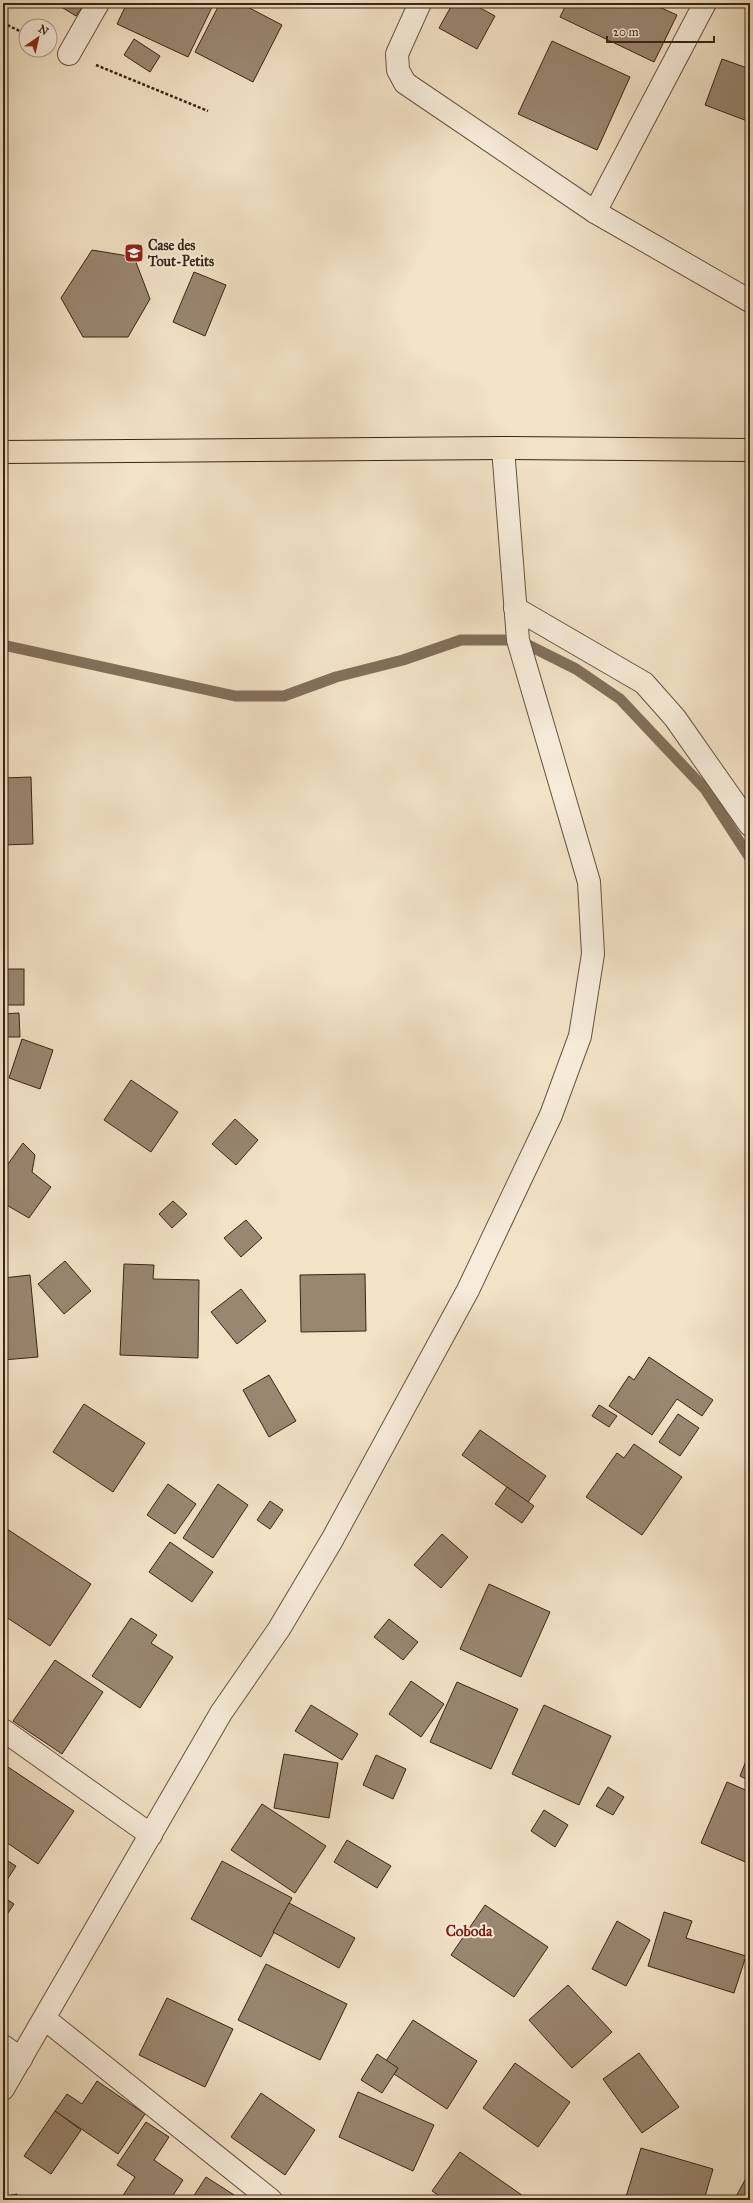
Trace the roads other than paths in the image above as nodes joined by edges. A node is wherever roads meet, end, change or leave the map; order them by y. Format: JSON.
{"nodes":[{"id":1,"x":98,"y":3,"type":"edge"},
{"id":2,"x":420,"y":3,"type":"edge"},
{"id":3,"x":705,"y":3,"type":"edge"},
{"id":4,"x":69,"y":54,"type":"road end"},
{"id":5,"x":595,"y":212,"type":"junction"},
{"id":6,"x":750,"y":301,"type":"edge"},
{"id":7,"x":503,"y":448,"type":"junction"},
{"id":8,"x":750,"y":450,"type":"edge"},
{"id":9,"x":3,"y":452,"type":"edge"},
{"id":10,"x":515,"y":608,"type":"junction"},
{"id":11,"x":750,"y":825,"type":"edge"},
{"id":12,"x":3,"y":1730,"type":"edge"},
{"id":13,"x":151,"y":1835,"type":"junction"},
{"id":14,"x":45,"y":2019,"type":"junction"},
{"id":15,"x":3,"y":2046,"type":"edge"},
{"id":16,"x":21,"y":2058,"type":"junction"},
{"id":17,"x":3,"y":2089,"type":"edge"},
{"id":18,"x":271,"y":2200,"type":"edge"}],
"edges":[{"from":1,"to":4,"type":"street"},
{"from":2,"to":5,"type":"street"},
{"from":3,"to":5,"type":"street"},
{"from":5,"to":6,"type":"street"},
{"from":7,"to":8,"type":"main road"},
{"from":7,"to":9,"type":"main road"},
{"from":7,"to":10,"type":"street"},
{"from":10,"to":11,"type":"street"},
{"from":10,"to":13,"type":"street"},
{"from":12,"to":13,"type":"street"},
{"from":13,"to":14,"type":"street"},
{"from":14,"to":16,"type":"street"},
{"from":14,"to":18,"type":"street"},
{"from":15,"to":16,"type":"street"},
{"from":16,"to":17,"type":"street"}]}
